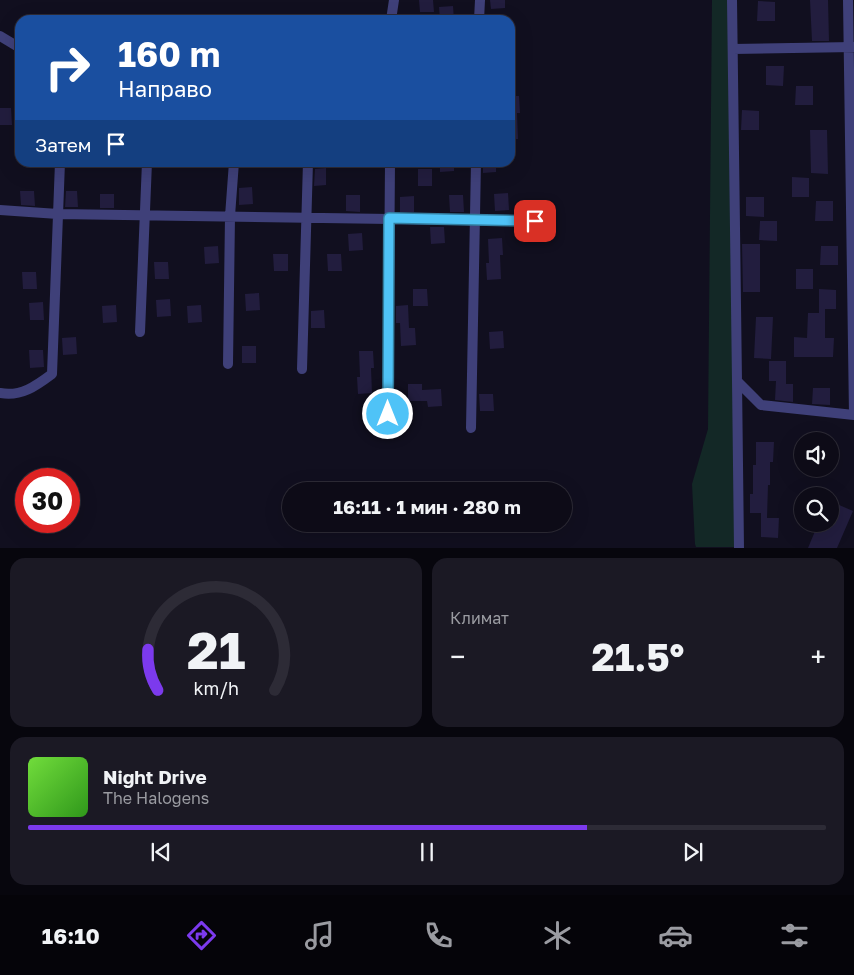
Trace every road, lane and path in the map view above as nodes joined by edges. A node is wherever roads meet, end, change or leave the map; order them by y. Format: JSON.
{"nodes":[{"id":1,"x":394,"y":0,"type":"edge"},
{"id":2,"x":480,"y":0,"type":"edge"},
{"id":3,"x":732,"y":0,"type":"edge"},
{"id":4,"x":848,"y":0,"type":"edge"},
{"id":5,"x":391,"y":15,"type":"edge"},
{"id":6,"x":479,"y":15,"type":"edge"},
{"id":7,"x":0,"y":36,"type":"edge"},
{"id":8,"x":15,"y":45,"type":"edge"},
{"id":9,"x":851,"y":47,"type":"edge"},
{"id":10,"x":733,"y":49,"type":"junction"},
{"id":11,"x":60,"y":167,"type":"edge"},
{"id":12,"x":147,"y":167,"type":"edge"},
{"id":13,"x":234,"y":167,"type":"edge"},
{"id":14,"x":308,"y":167,"type":"edge"},
{"id":15,"x":390,"y":167,"type":"edge"},
{"id":16,"x":476,"y":167,"type":"edge"},
{"id":17,"x":0,"y":210,"type":"edge"},
{"id":18,"x":58,"y":214,"type":"junction"},
{"id":19,"x":144,"y":215,"type":"junction"},
{"id":20,"x":230,"y":216,"type":"junction"},
{"id":21,"x":307,"y":217,"type":"junction"},
{"id":22,"x":389,"y":218,"type":"junction"},
{"id":23,"x":475,"y":220,"type":"junction"},
{"id":24,"x":535,"y":221,"type":"dead end"},
{"id":25,"x":140,"y":332,"type":"dead end"},
{"id":26,"x":228,"y":364,"type":"dead end"},
{"id":27,"x":302,"y":369,"type":"dead end"},
{"id":28,"x":737,"y":382,"type":"junction"},
{"id":29,"x":0,"y":394,"type":"edge"},
{"id":30,"x":388,"y":414,"type":"dead end"},
{"id":31,"x":471,"y":428,"type":"dead end"},
{"id":32,"x":739,"y":548,"type":"edge"}],
"edges":[{"from":1,"to":5,"type":"street"},
{"from":2,"to":6,"type":"street"},
{"from":3,"to":10,"type":"street"},
{"from":4,"to":9,"type":"street"},
{"from":7,"to":8,"type":"street"},
{"from":9,"to":10,"type":"street"},
{"from":9,"to":28,"type":"street"},
{"from":10,"to":28,"type":"street"},
{"from":11,"to":18,"type":"street"},
{"from":12,"to":19,"type":"street"},
{"from":13,"to":20,"type":"street"},
{"from":14,"to":21,"type":"street"},
{"from":15,"to":22,"type":"street"},
{"from":16,"to":23,"type":"street"},
{"from":17,"to":18,"type":"street"},
{"from":18,"to":19,"type":"street"},
{"from":18,"to":29,"type":"street"},
{"from":19,"to":20,"type":"street"},
{"from":19,"to":25,"type":"street"},
{"from":20,"to":21,"type":"street"},
{"from":20,"to":26,"type":"street"},
{"from":21,"to":22,"type":"street"},
{"from":21,"to":27,"type":"street"},
{"from":22,"to":23,"type":"street"},
{"from":22,"to":30,"type":"street"},
{"from":23,"to":24,"type":"street"},
{"from":23,"to":31,"type":"street"},
{"from":28,"to":32,"type":"street"}]}
